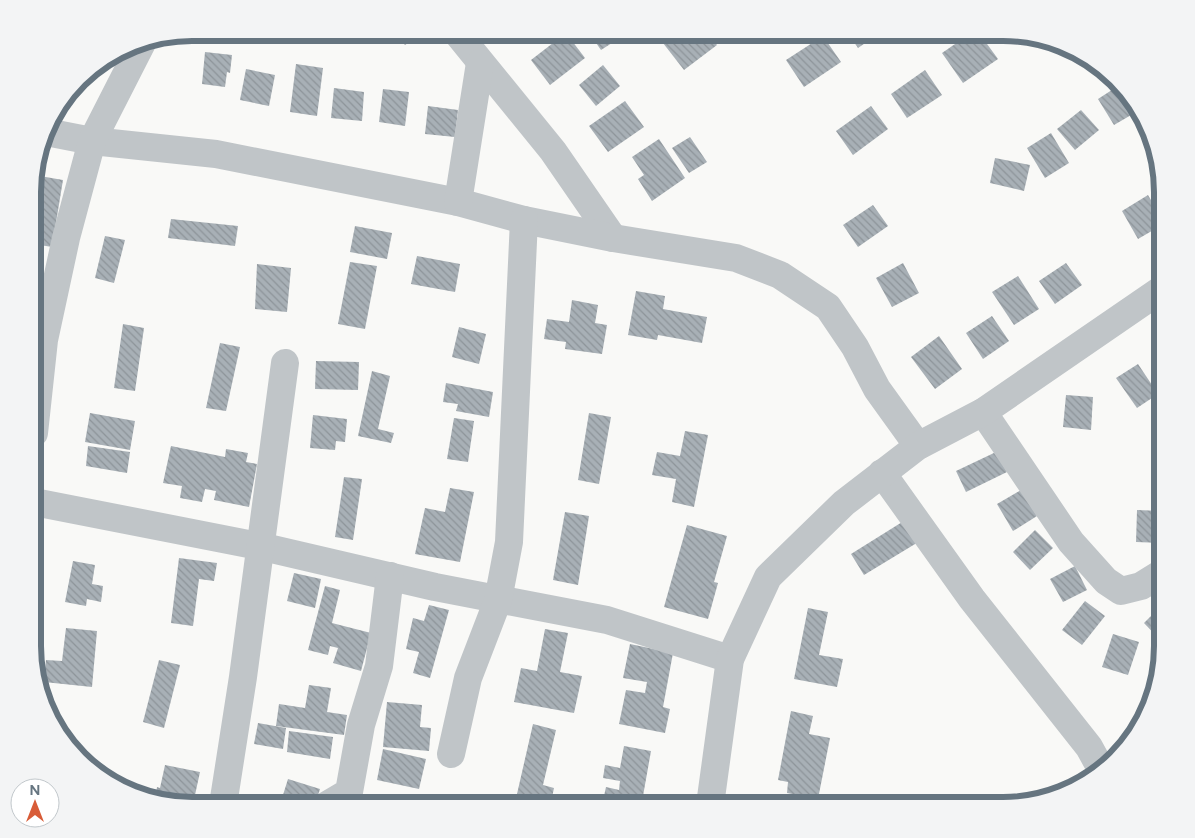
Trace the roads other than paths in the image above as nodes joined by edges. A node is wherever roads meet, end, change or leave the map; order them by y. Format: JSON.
{"nodes":[{"id":1,"x":464,"y":42,"type":"edge"},
{"id":2,"x":137,"y":52,"type":"edge"},
{"id":3,"x":480,"y":63,"type":"junction"},
{"id":4,"x":54,"y":134,"type":"edge"},
{"id":5,"x":92,"y":141,"type":"junction"},
{"id":6,"x":458,"y":202,"type":"junction"},
{"id":7,"x":524,"y":220,"type":"junction"},
{"id":8,"x":613,"y":238,"type":"junction"},
{"id":9,"x":1153,"y":295,"type":"edge"},
{"id":10,"x":285,"y":363,"type":"dead end"},
{"id":11,"x":41,"y":364,"type":"edge"},
{"id":12,"x":983,"y":412,"type":"junction"},
{"id":13,"x":918,"y":446,"type":"junction"},
{"id":14,"x":882,"y":474,"type":"junction"},
{"id":15,"x":42,"y":504,"type":"edge"},
{"id":16,"x":259,"y":546,"type":"junction"},
{"id":17,"x":390,"y":576,"type":"junction"},
{"id":18,"x":1153,"y":579,"type":"edge"},
{"id":19,"x":498,"y":600,"type":"junction"},
{"id":20,"x":730,"y":659,"type":"junction"},
{"id":21,"x":451,"y":754,"type":"dead end"},
{"id":22,"x":1098,"y":763,"type":"edge"},
{"id":23,"x":224,"y":796,"type":"edge"},
{"id":24,"x":342,"y":796,"type":"edge"},
{"id":25,"x":711,"y":797,"type":"edge"}],
"edges":[{"from":1,"to":3,"type":"street"},
{"from":2,"to":5,"type":"street"},
{"from":3,"to":6,"type":"street"},
{"from":3,"to":8,"type":"street"},
{"from":4,"to":5,"type":"street"},
{"from":5,"to":6,"type":"street"},
{"from":5,"to":11,"type":"street"},
{"from":6,"to":7,"type":"street"},
{"from":7,"to":8,"type":"street"},
{"from":7,"to":19,"type":"street"},
{"from":8,"to":13,"type":"street"},
{"from":9,"to":12,"type":"street"},
{"from":10,"to":16,"type":"street"},
{"from":12,"to":13,"type":"street"},
{"from":12,"to":18,"type":"street"},
{"from":13,"to":14,"type":"street"},
{"from":14,"to":20,"type":"street"},
{"from":14,"to":22,"type":"street"},
{"from":15,"to":16,"type":"street"},
{"from":16,"to":17,"type":"street"},
{"from":16,"to":23,"type":"street"},
{"from":17,"to":19,"type":"street"},
{"from":17,"to":24,"type":"street"},
{"from":19,"to":20,"type":"street"},
{"from":19,"to":21,"type":"street"},
{"from":20,"to":25,"type":"street"}]}
